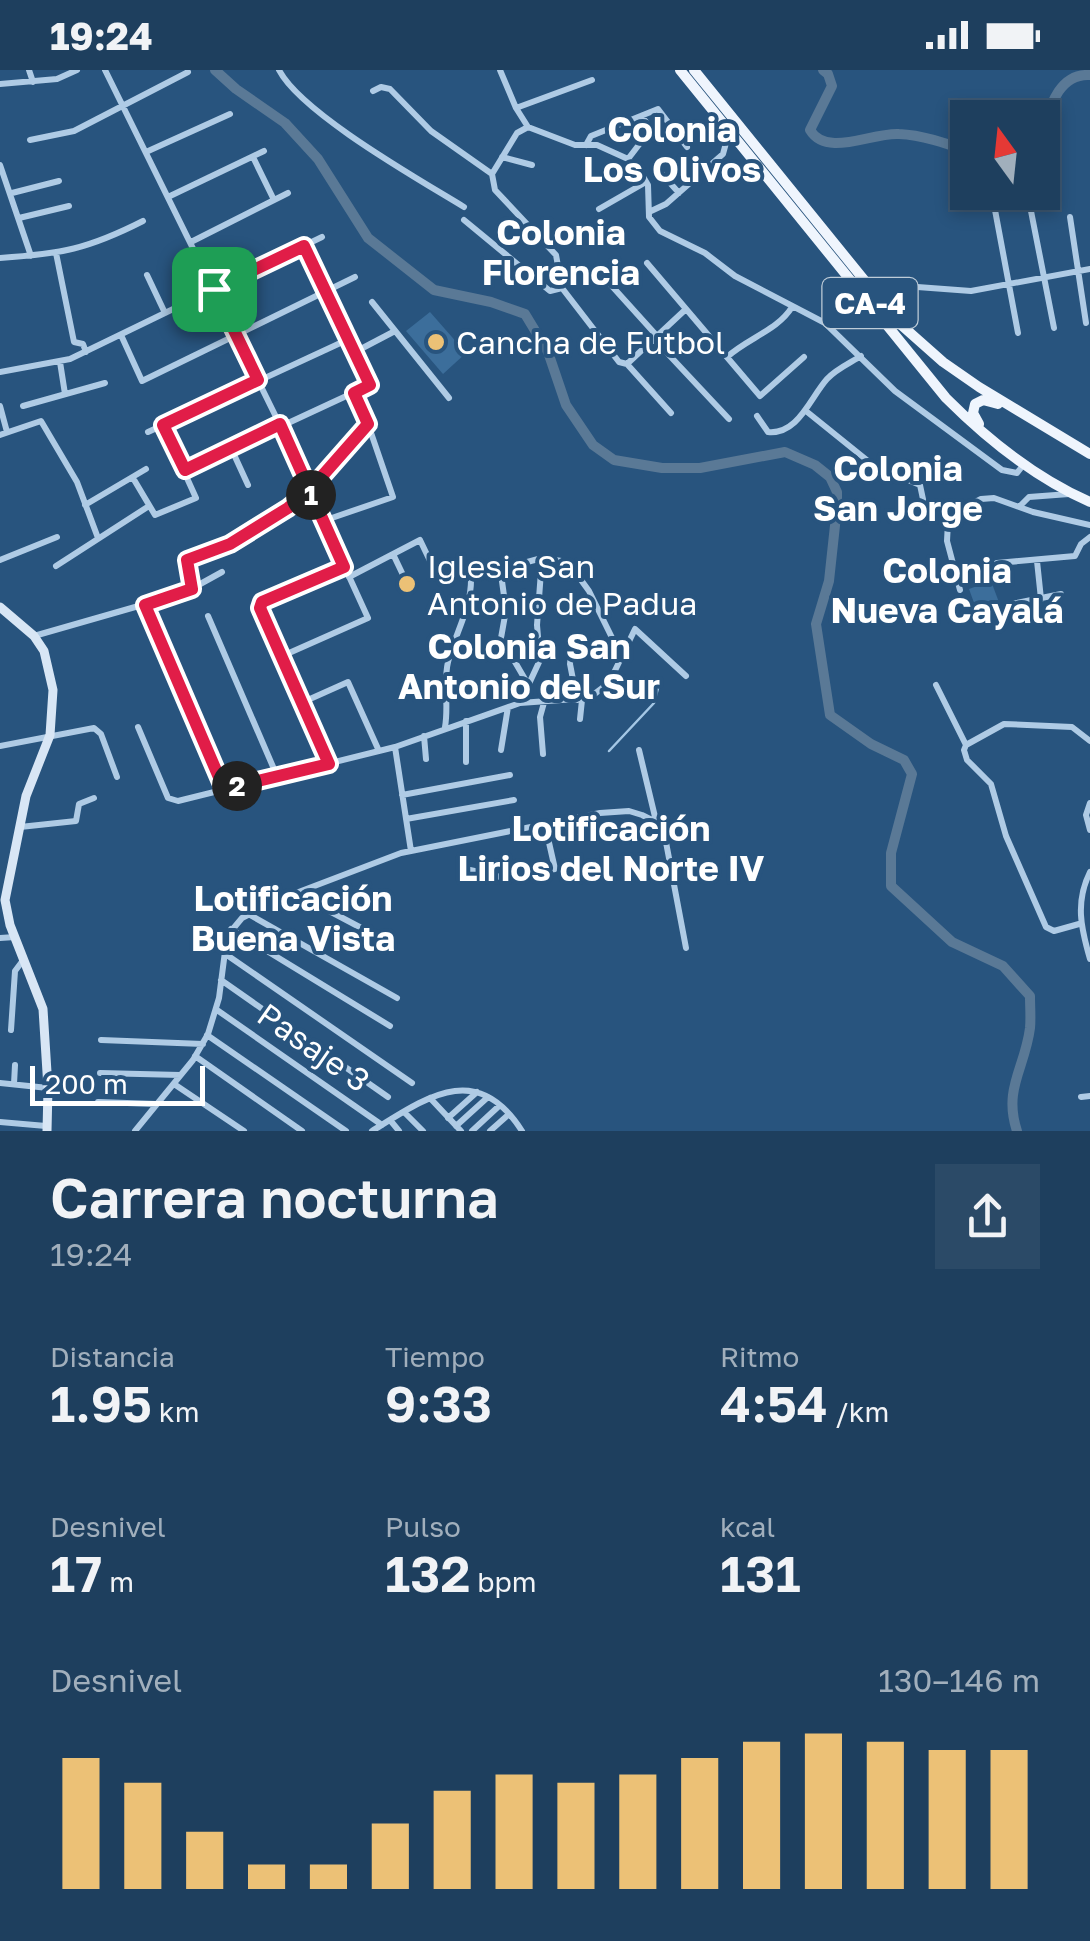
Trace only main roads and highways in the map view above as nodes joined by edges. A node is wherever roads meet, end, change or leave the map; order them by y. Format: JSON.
{"nodes":[{"id":1,"x":680,"y":70,"type":"edge"},
{"id":2,"x":694,"y":70,"type":"edge"},
{"id":3,"x":1022,"y":414,"type":"junction"},
{"id":4,"x":990,"y":440,"type":"junction"},
{"id":5,"x":1090,"y":454,"type":"edge"},
{"id":6,"x":1084,"y":501,"type":"edge"}],
"edges":[{"from":1,"to":4,"type":"main road","number":"CA-4"},
{"from":2,"to":3,"type":"main road","number":"CA-4"},
{"from":3,"to":4,"type":"main road"},
{"from":3,"to":5,"type":"main road","number":"CA-4"},
{"from":4,"to":6,"type":"main road","number":"CA-4"}]}
